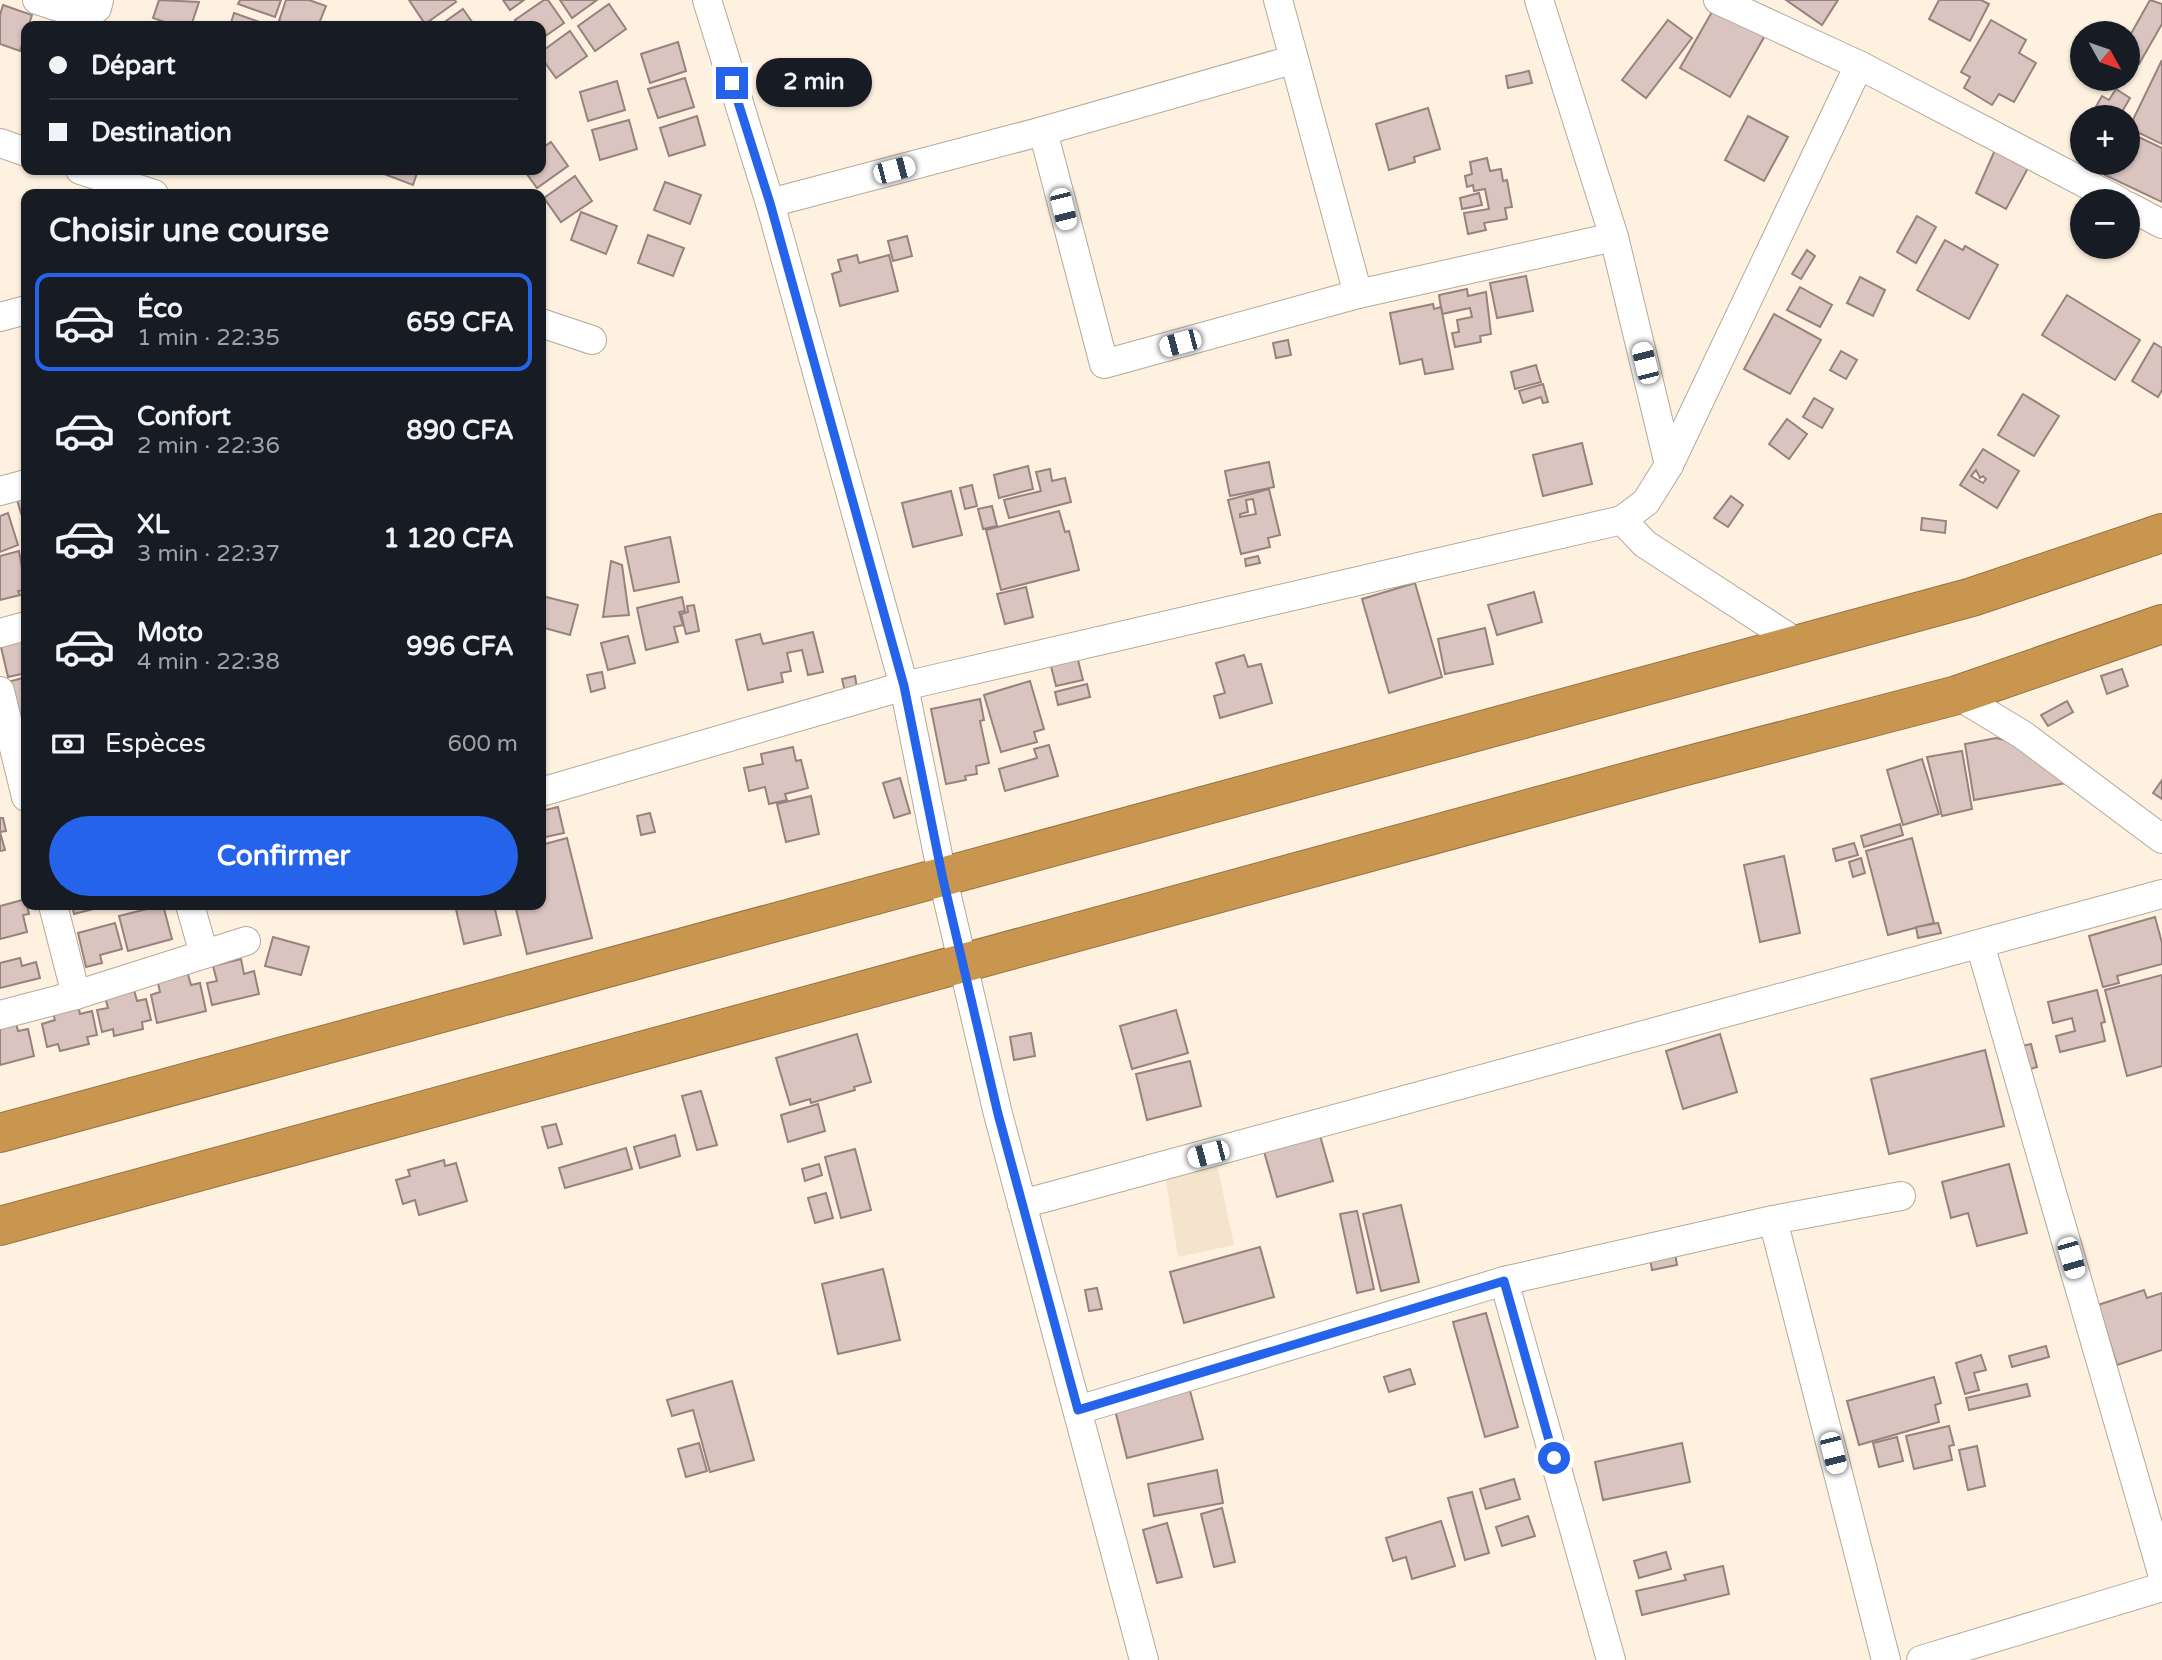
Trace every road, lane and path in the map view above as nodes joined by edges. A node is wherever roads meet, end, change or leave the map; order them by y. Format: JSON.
{"nodes":[{"id":1,"x":37,"y":0,"type":"edge"},
{"id":2,"x":99,"y":0,"type":"edge"},
{"id":3,"x":1278,"y":0,"type":"edge"},
{"id":4,"x":1539,"y":0,"type":"edge"},
{"id":5,"x":1718,"y":0,"type":"edge"},
{"id":6,"x":712,"y":4,"type":"edge"},
{"id":7,"x":1292,"y":60,"type":"junction"},
{"id":8,"x":1859,"y":65,"type":"junction"},
{"id":9,"x":1043,"y":131,"type":"junction"},
{"id":10,"x":0,"y":143,"type":"edge"},
{"id":11,"x":21,"y":150,"type":"edge"},
{"id":12,"x":95,"y":175,"type":"edge"},
{"id":13,"x":139,"y":189,"type":"edge"},
{"id":14,"x":2096,"y":189,"type":"edge"},
{"id":15,"x":770,"y":203,"type":"junction"},
{"id":16,"x":2140,"y":212,"type":"edge"},
{"id":17,"x":2162,"y":224,"type":"edge"},
{"id":18,"x":1614,"y":237,"type":"junction"},
{"id":19,"x":1358,"y":294,"type":"junction"},
{"id":20,"x":21,"y":311,"type":"edge"},
{"id":21,"x":0,"y":317,"type":"edge"},
{"id":22,"x":546,"y":325,"type":"edge"},
{"id":23,"x":592,"y":340,"type":"dead end"},
{"id":24,"x":1670,"y":465,"type":"junction"},
{"id":25,"x":21,"y":485,"type":"edge"},
{"id":26,"x":0,"y":491,"type":"edge"},
{"id":27,"x":1622,"y":520,"type":"junction"},
{"id":28,"x":2162,"y":533,"type":"edge"},
{"id":29,"x":2162,"y":624,"type":"edge"},
{"id":30,"x":21,"y":627,"type":"edge"},
{"id":31,"x":0,"y":633,"type":"edge"},
{"id":32,"x":1799,"y":644,"type":"junction"},
{"id":33,"x":904,"y":686,"type":"junction"},
{"id":34,"x":0,"y":691,"type":"edge"},
{"id":35,"x":1957,"y":695,"type":"junction"},
{"id":36,"x":21,"y":777,"type":"edge"},
{"id":37,"x":546,"y":791,"type":"edge"},
{"id":38,"x":2162,"y":839,"type":"edge"},
{"id":39,"x":942,"y":875,"type":"junction"},
{"id":40,"x":2162,"y":894,"type":"edge"},
{"id":41,"x":54,"y":910,"type":"edge"},
{"id":42,"x":191,"y":910,"type":"edge"},
{"id":43,"x":246,"y":941,"type":"dead end"},
{"id":44,"x":1980,"y":944,"type":"junction"},
{"id":45,"x":204,"y":954,"type":"junction"},
{"id":46,"x":962,"y":964,"type":"junction"},
{"id":47,"x":76,"y":995,"type":"junction"},
{"id":48,"x":0,"y":1015,"type":"edge"},
{"id":49,"x":0,"y":1133,"type":"edge"},
{"id":50,"x":1900,"y":1196,"type":"dead end"},
{"id":51,"x":1022,"y":1205,"type":"junction"},
{"id":52,"x":1773,"y":1220,"type":"junction"},
{"id":53,"x":0,"y":1226,"type":"edge"},
{"id":54,"x":1504,"y":1281,"type":"junction"},
{"id":55,"x":1078,"y":1410,"type":"junction"},
{"id":56,"x":2162,"y":1573,"type":"edge"},
{"id":57,"x":2162,"y":1587,"type":"edge"},
{"id":58,"x":1144,"y":1660,"type":"edge"},
{"id":59,"x":1611,"y":1660,"type":"edge"},
{"id":60,"x":1886,"y":1660,"type":"edge"},
{"id":61,"x":1921,"y":1660,"type":"edge"}],
"edges":[{"from":1,"to":2,"type":"street"},
{"from":3,"to":7,"type":"street"},
{"from":4,"to":18,"type":"street"},
{"from":5,"to":8,"type":"street"},
{"from":6,"to":15,"type":"street"},
{"from":7,"to":9,"type":"street"},
{"from":7,"to":19,"type":"street"},
{"from":8,"to":14,"type":"street"},
{"from":8,"to":24,"type":"street"},
{"from":9,"to":15,"type":"street"},
{"from":9,"to":19,"type":"street"},
{"from":10,"to":11,"type":"street"},
{"from":12,"to":13,"type":"street"},
{"from":15,"to":33,"type":"street"},
{"from":16,"to":17,"type":"street"},
{"from":18,"to":19,"type":"street"},
{"from":18,"to":24,"type":"street"},
{"from":20,"to":21,"type":"street"},
{"from":22,"to":23,"type":"street"},
{"from":24,"to":27,"type":"street"},
{"from":25,"to":26,"type":"street"},
{"from":27,"to":32,"type":"street"},
{"from":27,"to":33,"type":"street"},
{"from":28,"to":32,"type":"highway"},
{"from":29,"to":35,"type":"highway"},
{"from":30,"to":31,"type":"street"},
{"from":32,"to":39,"type":"highway"},
{"from":33,"to":37,"type":"street"},
{"from":33,"to":39,"type":"street"},
{"from":34,"to":36,"type":"street"},
{"from":35,"to":38,"type":"street"},
{"from":35,"to":46,"type":"highway"},
{"from":39,"to":46,"type":"street"},
{"from":39,"to":49,"type":"highway"},
{"from":40,"to":44,"type":"street"},
{"from":41,"to":47,"type":"street"},
{"from":42,"to":45,"type":"street"},
{"from":43,"to":45,"type":"street"},
{"from":44,"to":51,"type":"street"},
{"from":44,"to":56,"type":"street"},
{"from":45,"to":47,"type":"street"},
{"from":46,"to":51,"type":"street"},
{"from":46,"to":53,"type":"highway"},
{"from":47,"to":48,"type":"street"},
{"from":50,"to":52,"type":"street"},
{"from":51,"to":55,"type":"street"},
{"from":52,"to":54,"type":"street"},
{"from":52,"to":60,"type":"street"},
{"from":54,"to":55,"type":"street"},
{"from":54,"to":59,"type":"street"},
{"from":55,"to":58,"type":"street"},
{"from":57,"to":61,"type":"street"}]}
